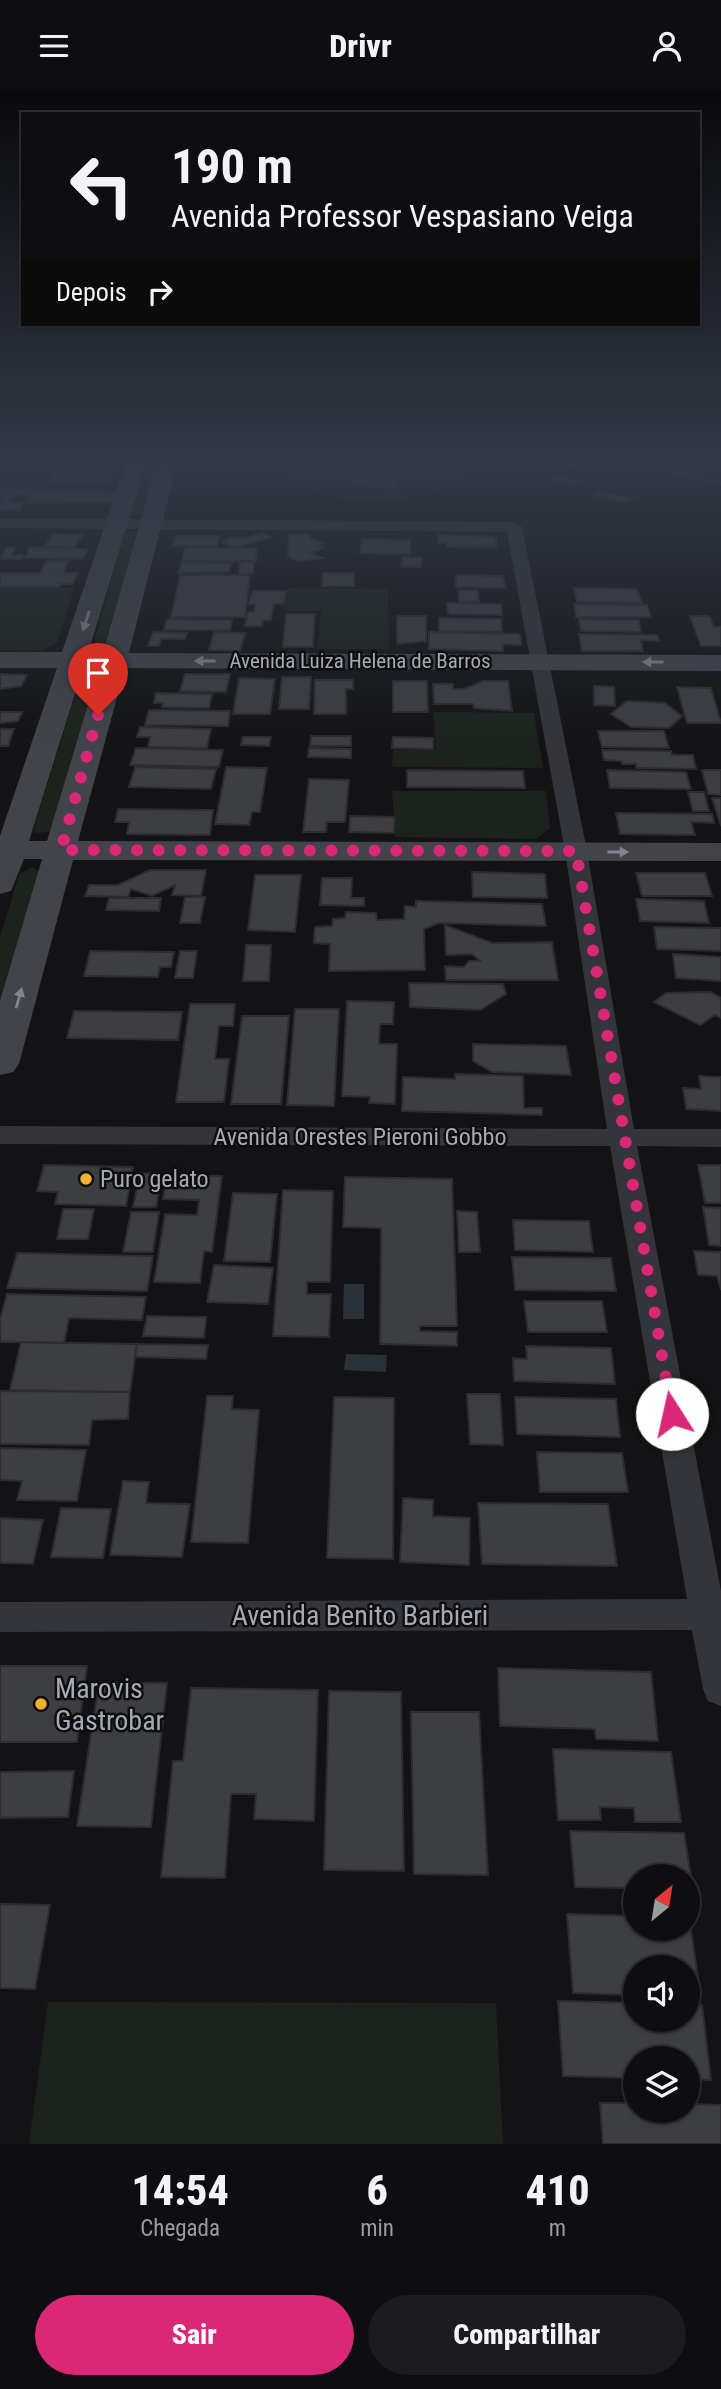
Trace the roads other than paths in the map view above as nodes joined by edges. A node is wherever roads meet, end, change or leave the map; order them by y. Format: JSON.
{"nodes":[{"id":1,"x":106,"y":559,"type":"edge"},
{"id":2,"x":142,"y":559,"type":"edge"},
{"id":3,"x":520,"y":559,"type":"edge"},
{"id":4,"x":0,"y":660,"type":"edge"},
{"id":5,"x":74,"y":661,"type":"junction"},
{"id":6,"x":113,"y":661,"type":"junction"},
{"id":7,"x":540,"y":661,"type":"junction"},
{"id":8,"x":721,"y":663,"type":"edge"},
{"id":9,"x":5,"y":850,"type":"edge"},
{"id":10,"x":61,"y":850,"type":"junction"},
{"id":11,"x":576,"y":851,"type":"junction"},
{"id":12,"x":721,"y":852,"type":"edge"},
{"id":13,"x":0,"y":884,"type":"edge"},
{"id":14,"x":0,"y":1064,"type":"edge"},
{"id":15,"x":0,"y":1135,"type":"edge"},
{"id":16,"x":622,"y":1138,"type":"junction"},
{"id":17,"x":721,"y":1138,"type":"edge"},
{"id":18,"x":714,"y":1614,"type":"edge"},
{"id":19,"x":0,"y":1617,"type":"edge"},
{"id":20,"x":721,"y":1689,"type":"edge"}],
"edges":[{"from":1,"to":5,"type":"main road","one_way":true},
{"from":2,"to":6,"type":"main road"},
{"from":3,"to":7,"type":"street"},
{"from":4,"to":5,"type":"main road","name":"Avenida Luiza Helena de Barros"},
{"from":5,"to":6,"type":"main road","name":"Avenida Luiza Helena de Barros"},
{"from":5,"to":9,"type":"main road"},
{"from":7,"to":6,"type":"main road","name":"Avenida Luiza Helena de Barros","one_way":true},
{"from":6,"to":10,"type":"main road"},
{"from":8,"to":7,"type":"main road","name":"Avenida Luiza Helena de Barros","one_way":true},
{"from":7,"to":11,"type":"street"},
{"from":9,"to":10,"type":"main road"},
{"from":9,"to":13,"type":"main road"},
{"from":10,"to":11,"type":"main road"},
{"from":14,"to":10,"type":"main road","one_way":true},
{"from":11,"to":12,"type":"main road","one_way":true},
{"from":11,"to":16,"type":"street"},
{"from":15,"to":16,"type":"street","name":"Avenida Orestes Pieroni Gobbo"},
{"from":16,"to":17,"type":"street","name":"Avenida Orestes Pieroni Gobbo"},
{"from":16,"to":18,"type":"street"},
{"from":18,"to":19,"type":"street","name":"Avenida Benito Barbieri"},
{"from":18,"to":20,"type":"street"}]}
